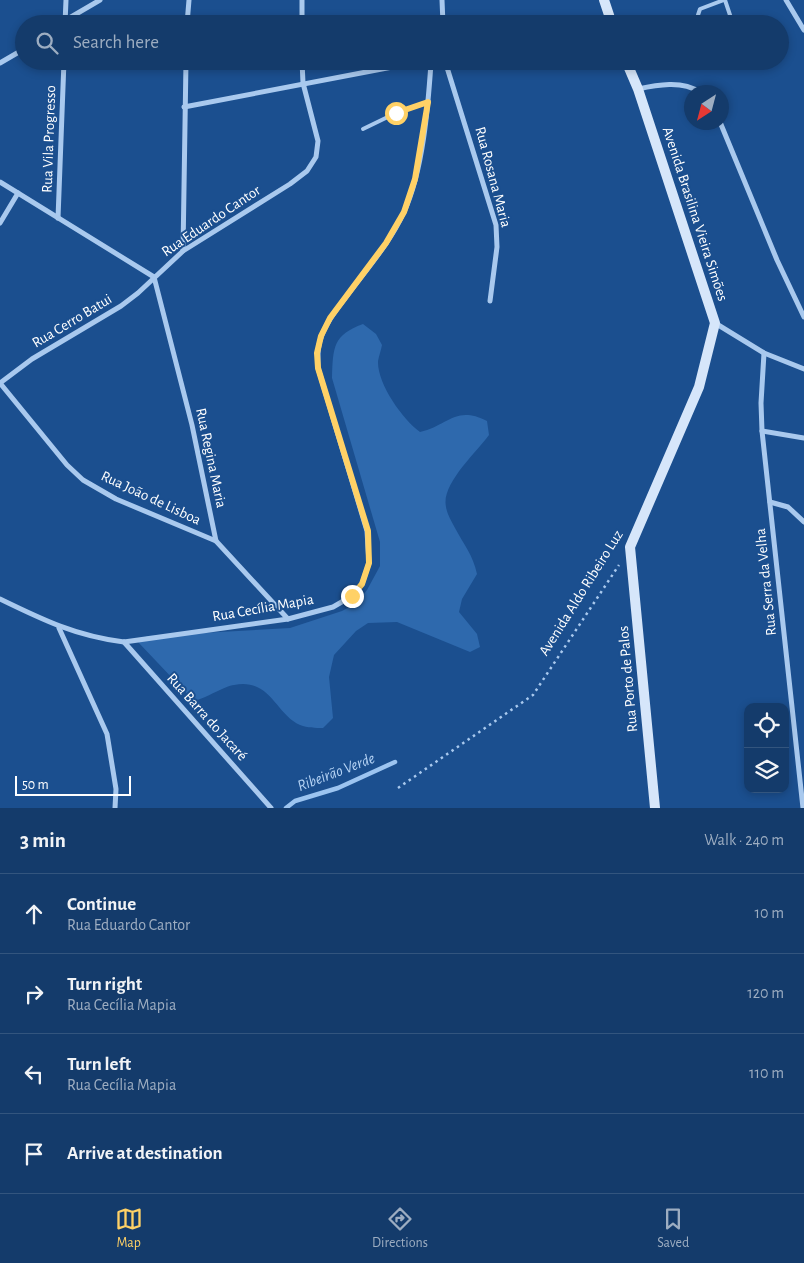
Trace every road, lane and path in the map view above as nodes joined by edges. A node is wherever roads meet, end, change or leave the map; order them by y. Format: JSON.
{"nodes":[{"id":1,"x":66,"y":0,"type":"edge"},
{"id":2,"x":100,"y":0,"type":"edge"},
{"id":3,"x":189,"y":0,"type":"edge"},
{"id":4,"x":302,"y":0,"type":"edge"},
{"id":5,"x":442,"y":0,"type":"edge"},
{"id":6,"x":604,"y":0,"type":"edge"},
{"id":7,"x":724,"y":0,"type":"edge"},
{"id":8,"x":786,"y":0,"type":"edge"},
{"id":9,"x":65,"y":15,"type":"edge"},
{"id":10,"x":75,"y":15,"type":"edge"},
{"id":11,"x":188,"y":15,"type":"edge"},
{"id":12,"x":302,"y":15,"type":"edge"},
{"id":13,"x":442,"y":15,"type":"edge"},
{"id":14,"x":609,"y":15,"type":"edge"},
{"id":15,"x":698,"y":15,"type":"edge"},
{"id":16,"x":730,"y":15,"type":"edge"},
{"id":17,"x":804,"y":30,"type":"edge"},
{"id":18,"x":15,"y":55,"type":"edge"},
{"id":19,"x":0,"y":64,"type":"edge"},
{"id":20,"x":64,"y":70,"type":"edge"},
{"id":21,"x":186,"y":70,"type":"edge"},
{"id":22,"x":302,"y":70,"type":"edge"},
{"id":23,"x":375,"y":70,"type":"edge"},
{"id":24,"x":430,"y":70,"type":"edge"},
{"id":25,"x":448,"y":70,"type":"edge"},
{"id":26,"x":630,"y":70,"type":"edge"},
{"id":27,"x":302,"y":83,"type":"junction"},
{"id":28,"x":684,"y":87,"type":"edge"},
{"id":29,"x":638,"y":89,"type":"junction"},
{"id":30,"x":428,"y":102,"type":"junction"},
{"id":31,"x":184,"y":107,"type":"junction"},
{"id":32,"x":363,"y":129,"type":"dead end"},
{"id":33,"x":723,"y":130,"type":"edge"},
{"id":34,"x":0,"y":182,"type":"edge"},
{"id":35,"x":18,"y":193,"type":"junction"},
{"id":36,"x":58,"y":218,"type":"junction"},
{"id":37,"x":0,"y":223,"type":"edge"},
{"id":38,"x":183,"y":251,"type":"junction"},
{"id":39,"x":154,"y":277,"type":"junction"},
{"id":40,"x":490,"y":300,"type":"dead end"},
{"id":41,"x":804,"y":317,"type":"edge"},
{"id":42,"x":715,"y":323,"type":"junction"},
{"id":43,"x":764,"y":353,"type":"junction"},
{"id":44,"x":804,"y":370,"type":"edge"},
{"id":45,"x":0,"y":383,"type":"edge"},
{"id":46,"x":762,"y":431,"type":"junction"},
{"id":47,"x":804,"y":438,"type":"edge"},
{"id":48,"x":770,"y":502,"type":"junction"},
{"id":49,"x":804,"y":522,"type":"edge"},
{"id":50,"x":216,"y":541,"type":"junction"},
{"id":51,"x":630,"y":547,"type":"junction"},
{"id":52,"x":0,"y":599,"type":"edge"},
{"id":53,"x":288,"y":619,"type":"junction"},
{"id":54,"x":59,"y":628,"type":"junction"},
{"id":55,"x":124,"y":642,"type":"junction"},
{"id":56,"x":398,"y":788,"type":"dead end"},
{"id":57,"x":115,"y":808,"type":"edge"},
{"id":58,"x":271,"y":808,"type":"edge"},
{"id":59,"x":655,"y":808,"type":"edge"},
{"id":60,"x":803,"y":808,"type":"edge"}],
"edges":[{"from":1,"to":9,"type":"street"},
{"from":2,"to":10,"type":"street"},
{"from":3,"to":11,"type":"street"},
{"from":4,"to":12,"type":"street"},
{"from":5,"to":13,"type":"street"},
{"from":6,"to":14,"type":"street"},
{"from":7,"to":15,"type":"lane"},
{"from":7,"to":16,"type":"lane"},
{"from":8,"to":17,"type":"street"},
{"from":18,"to":19,"type":"street"},
{"from":20,"to":36,"type":"street","name":"Rua Vila Progresso"},
{"from":21,"to":31,"type":"street"},
{"from":22,"to":27,"type":"street","name":"Rua Eduardo Cantor"},
{"from":23,"to":27,"type":"street"},
{"from":24,"to":30,"type":"street","name":"Rua Cecília Mapia"},
{"from":25,"to":40,"type":"street","name":"Rua Rosana Maria"},
{"from":26,"to":29,"type":"street","name":"Avenida Brasilina Vieira Simões"},
{"from":27,"to":31,"type":"street"},
{"from":27,"to":38,"type":"street","name":"Rua Eduardo Cantor"},
{"from":28,"to":29,"type":"street"},
{"from":29,"to":42,"type":"street","name":"Avenida Brasilina Vieira Simões"},
{"from":30,"to":32,"type":"lane"},
{"from":30,"to":53,"type":"street","name":"Rua Cecília Mapia"},
{"from":31,"to":38,"type":"street"},
{"from":33,"to":41,"type":"street"},
{"from":34,"to":35,"type":"street","name":"Rua Eduardo Cantor"},
{"from":35,"to":36,"type":"street","name":"Rua Eduardo Cantor"},
{"from":35,"to":37,"type":"street"},
{"from":36,"to":39,"type":"street","name":"Rua Eduardo Cantor"},
{"from":38,"to":39,"type":"street","name":"Rua Eduardo Cantor"},
{"from":39,"to":45,"type":"street","name":"Rua Cerro Batui"},
{"from":39,"to":50,"type":"street","name":"Rua Regina Maria"},
{"from":42,"to":43,"type":"street","name":"Avenida Brasilina Vieira Simões"},
{"from":42,"to":51,"type":"street","name":"Avenida Aldo Ribeiro Luz"},
{"from":43,"to":44,"type":"street","name":"Avenida Brasilina Vieira Simões"},
{"from":43,"to":46,"type":"street","name":"Rua Serra da Velha"},
{"from":45,"to":50,"type":"street","name":"Rua João de Lisboa"},
{"from":46,"to":47,"type":"street"},
{"from":46,"to":48,"type":"street","name":"Rua Serra da Velha"},
{"from":48,"to":49,"type":"street"},
{"from":48,"to":60,"type":"street","name":"Rua Serra da Velha"},
{"from":50,"to":53,"type":"street"},
{"from":51,"to":56,"type":"path","name":"Avenida Aldo Ribeiro Luz"},
{"from":51,"to":59,"type":"street","name":"Rua Porto de Palos"},
{"from":52,"to":54,"type":"street","name":"Rua Cecília Mapia"},
{"from":53,"to":55,"type":"street","name":"Rua Cecília Mapia"},
{"from":54,"to":55,"type":"street","name":"Rua Cecília Mapia"},
{"from":54,"to":57,"type":"street"},
{"from":55,"to":58,"type":"street","name":"Rua Barra do Jacaré"}]}
